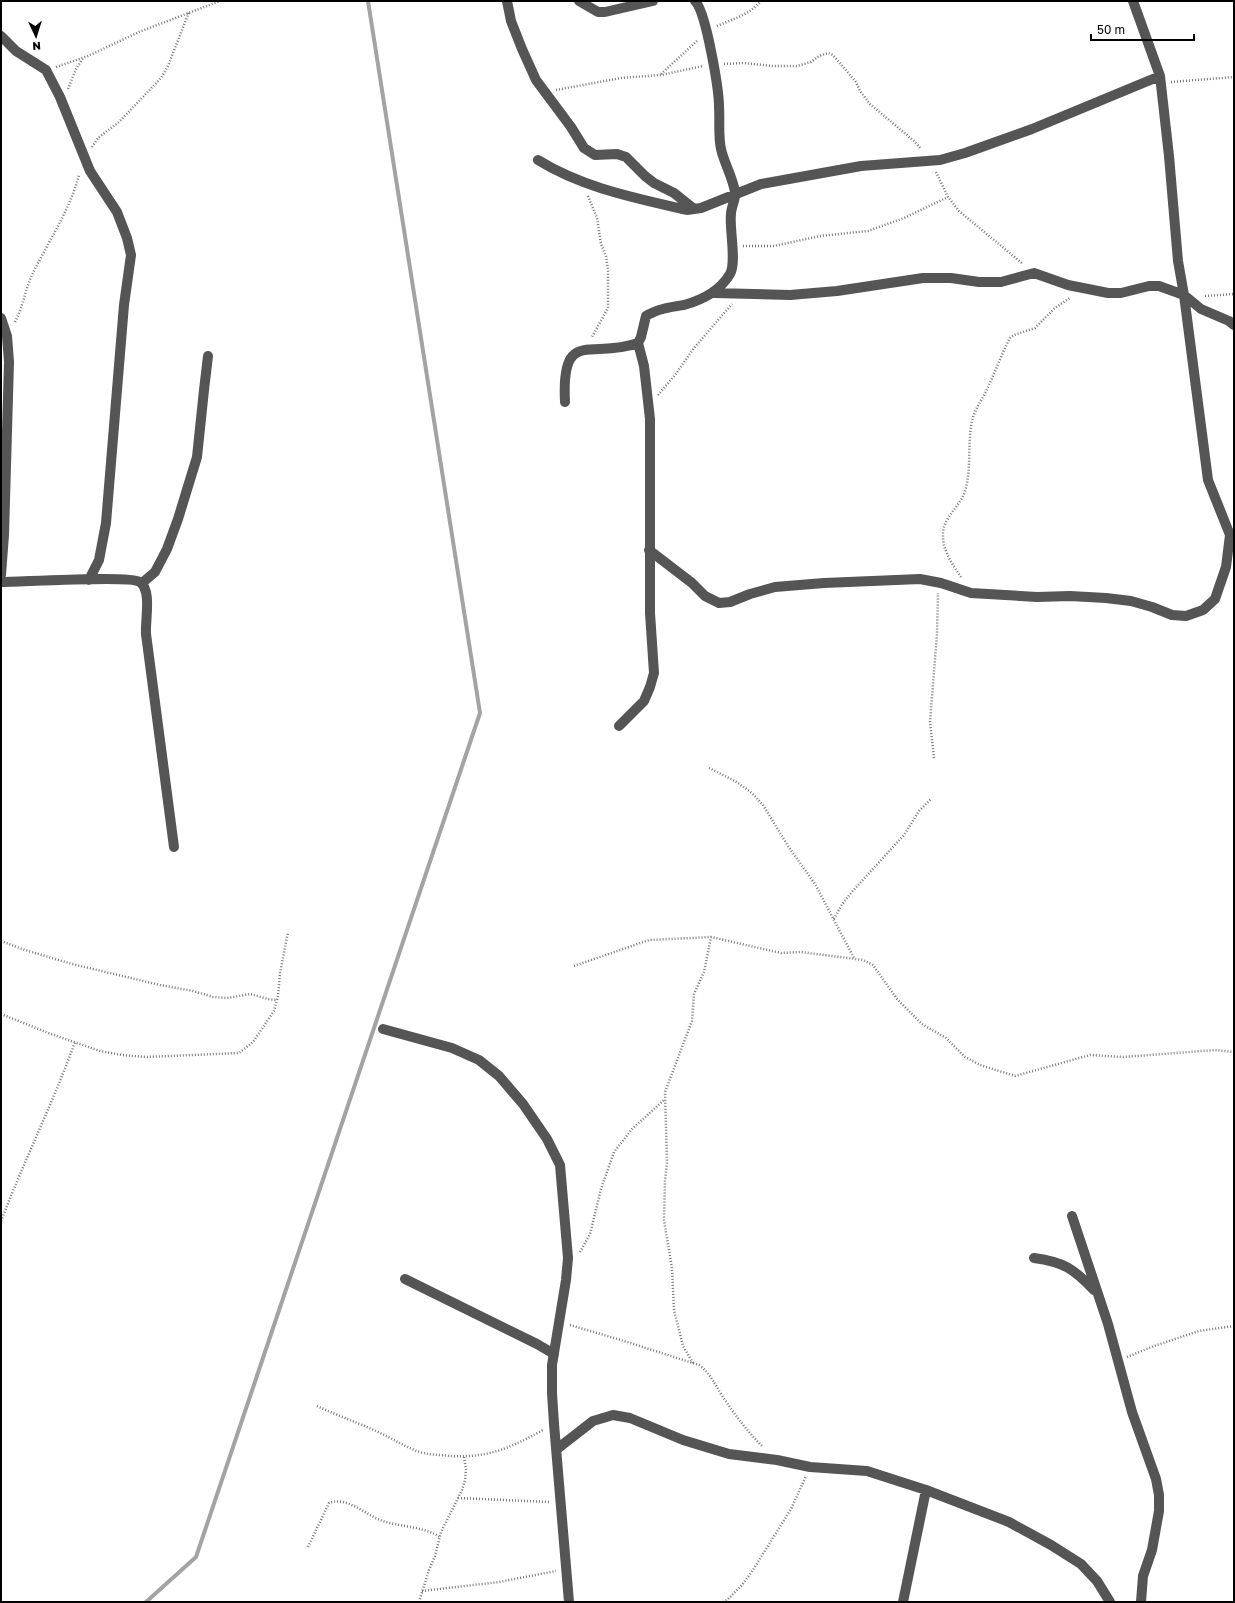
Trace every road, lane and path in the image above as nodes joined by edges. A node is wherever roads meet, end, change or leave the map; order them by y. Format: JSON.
{"nodes":[{"id":1,"x":220,"y":1,"type":"edge"},
{"id":2,"x":507,"y":1,"type":"edge"},
{"id":3,"x":579,"y":1,"type":"edge"},
{"id":4,"x":653,"y":1,"type":"edge"},
{"id":5,"x":695,"y":1,"type":"edge"},
{"id":6,"x":761,"y":1,"type":"edge"},
{"id":7,"x":1133,"y":1,"type":"edge"},
{"id":8,"x":189,"y":12,"type":"junction"},
{"id":9,"x":706,"y":33,"type":"junction"},
{"id":10,"x":1,"y":36,"type":"edge"},
{"id":11,"x":83,"y":58,"type":"junction"},
{"id":12,"x":714,"y":65,"type":"junction"},
{"id":13,"x":46,"y":70,"type":"junction"},
{"id":14,"x":661,"y":75,"type":"junction"},
{"id":15,"x":1234,"y":77,"type":"edge"},
{"id":16,"x":1160,"y":79,"type":"junction"},
{"id":17,"x":545,"y":92,"type":"junction"},
{"id":18,"x":62,"y":102,"type":"junction"},
{"id":19,"x":84,"y":158,"type":"junction"},
{"id":20,"x":538,"y":160,"type":"dead end"},
{"id":21,"x":930,"y":160,"type":"junction"},
{"id":22,"x":581,"y":182,"type":"junction"},
{"id":23,"x":735,"y":193,"type":"junction"},
{"id":24,"x":948,"y":197,"type":"junction"},
{"id":25,"x":694,"y":209,"type":"junction"},
{"id":26,"x":732,"y":247,"type":"junction"},
{"id":27,"x":1034,"y":273,"type":"junction"},
{"id":28,"x":1086,"y":288,"type":"junction"},
{"id":29,"x":714,"y":293,"type":"junction"},
{"id":30,"x":741,"y":293,"type":"junction"},
{"id":31,"x":1234,"y":294,"type":"edge"},
{"id":32,"x":1184,"y":295,"type":"junction"},
{"id":33,"x":1,"y":318,"type":"edge"},
{"id":34,"x":1234,"y":325,"type":"edge"},
{"id":35,"x":6,"y":336,"type":"junction"},
{"id":36,"x":638,"y":342,"type":"junction"},
{"id":37,"x":585,"y":350,"type":"junction"},
{"id":38,"x":208,"y":356,"type":"dead end"},
{"id":39,"x":565,"y":402,"type":"dead end"},
{"id":40,"x":649,"y":403,"type":"junction"},
{"id":41,"x":1232,"y":537,"type":"edge"},
{"id":42,"x":649,"y":550,"type":"junction"},
{"id":43,"x":1,"y":575,"type":"edge"},
{"id":44,"x":89,"y":580,"type":"junction"},
{"id":45,"x":1,"y":582,"type":"edge"},
{"id":46,"x":938,"y":582,"type":"junction"},
{"id":47,"x":142,"y":583,"type":"junction"},
{"id":48,"x":971,"y":592,"type":"junction"},
{"id":49,"x":619,"y":726,"type":"dead end"},
{"id":50,"x":934,"y":758,"type":"dead end"},
{"id":51,"x":709,"y":768,"type":"dead end"},
{"id":52,"x":931,"y":799,"type":"dead end"},
{"id":53,"x":174,"y":847,"type":"dead end"},
{"id":54,"x":834,"y":919,"type":"junction"},
{"id":55,"x":288,"y":932,"type":"dead end"},
{"id":56,"x":711,"y":937,"type":"junction"},
{"id":57,"x":1,"y":941,"type":"edge"},
{"id":58,"x":854,"y":958,"type":"junction"},
{"id":59,"x":574,"y":966,"type":"dead end"},
{"id":60,"x":277,"y":1000,"type":"junction"},
{"id":61,"x":1,"y":1014,"type":"edge"},
{"id":62,"x":383,"y":1028,"type":"dead end"},
{"id":63,"x":75,"y":1042,"type":"junction"},
{"id":64,"x":1234,"y":1052,"type":"edge"},
{"id":65,"x":665,"y":1099,"type":"junction"},
{"id":66,"x":1072,"y":1216,"type":"dead end"},
{"id":67,"x":1,"y":1221,"type":"edge"},
{"id":68,"x":1034,"y":1258,"type":"dead end"},
{"id":69,"x":567,"y":1270,"type":"junction"},
{"id":70,"x":405,"y":1280,"type":"dead end"},
{"id":71,"x":1097,"y":1293,"type":"junction"},
{"id":72,"x":560,"y":1322,"type":"junction"},
{"id":73,"x":1234,"y":1326,"type":"edge"},
{"id":74,"x":554,"y":1354,"type":"junction"},
{"id":75,"x":1118,"y":1361,"type":"junction"},
{"id":76,"x":693,"y":1363,"type":"junction"},
{"id":77,"x":317,"y":1406,"type":"dead end"},
{"id":78,"x":554,"y":1424,"type":"junction"},
{"id":79,"x":556,"y":1449,"type":"junction"},
{"id":80,"x":464,"y":1457,"type":"junction"},
{"id":81,"x":777,"y":1460,"type":"junction"},
{"id":82,"x":810,"y":1467,"type":"junction"},
{"id":83,"x":926,"y":1490,"type":"junction"},
{"id":84,"x":458,"y":1498,"type":"junction"},
{"id":85,"x":561,"y":1503,"type":"junction"},
{"id":86,"x":440,"y":1537,"type":"junction"},
{"id":87,"x":308,"y":1547,"type":"dead end"},
{"id":88,"x":566,"y":1570,"type":"junction"},
{"id":89,"x":422,"y":1591,"type":"junction"},
{"id":90,"x":419,"y":1602,"type":"edge"},
{"id":91,"x":569,"y":1602,"type":"edge"},
{"id":92,"x":723,"y":1602,"type":"edge"},
{"id":93,"x":902,"y":1602,"type":"edge"},
{"id":94,"x":1110,"y":1602,"type":"edge"},
{"id":95,"x":1140,"y":1602,"type":"edge"}],
"edges":[{"from":1,"to":8,"type":"path"},
{"from":2,"to":17,"type":"street"},
{"from":3,"to":4,"type":"street"},
{"from":5,"to":9,"type":"street"},
{"from":6,"to":9,"type":"path"},
{"from":7,"to":16,"type":"street"},
{"from":8,"to":11,"type":"path"},
{"from":8,"to":19,"type":"path"},
{"from":9,"to":12,"type":"street"},
{"from":9,"to":14,"type":"path"},
{"from":10,"to":13,"type":"street"},
{"from":11,"to":13,"type":"path"},
{"from":11,"to":18,"type":"path"},
{"from":12,"to":14,"type":"path"},
{"from":12,"to":21,"type":"path"},
{"from":12,"to":23,"type":"street"},
{"from":13,"to":18,"type":"street"},
{"from":14,"to":17,"type":"path"},
{"from":15,"to":16,"type":"path"},
{"from":16,"to":21,"type":"street"},
{"from":16,"to":32,"type":"street"},
{"from":17,"to":25,"type":"street"},
{"from":18,"to":19,"type":"street"},
{"from":19,"to":35,"type":"path"},
{"from":19,"to":44,"type":"street"},
{"from":20,"to":22,"type":"street"},
{"from":21,"to":23,"type":"street"},
{"from":21,"to":24,"type":"path"},
{"from":22,"to":25,"type":"street"},
{"from":22,"to":37,"type":"path"},
{"from":23,"to":25,"type":"street"},
{"from":23,"to":26,"type":"street"},
{"from":24,"to":26,"type":"path"},
{"from":24,"to":27,"type":"path"},
{"from":26,"to":29,"type":"street"},
{"from":27,"to":28,"type":"street"},
{"from":27,"to":30,"type":"street"},
{"from":28,"to":32,"type":"street"},
{"from":28,"to":48,"type":"path"},
{"from":29,"to":30,"type":"street"},
{"from":29,"to":36,"type":"street"},
{"from":30,"to":40,"type":"path"},
{"from":31,"to":32,"type":"path"},
{"from":32,"to":34,"type":"street"},
{"from":32,"to":41,"type":"street"},
{"from":33,"to":35,"type":"street"},
{"from":35,"to":43,"type":"street"},
{"from":36,"to":37,"type":"street"},
{"from":36,"to":40,"type":"street"},
{"from":37,"to":39,"type":"street"},
{"from":38,"to":47,"type":"street"},
{"from":40,"to":42,"type":"street"},
{"from":41,"to":48,"type":"street"},
{"from":42,"to":46,"type":"street"},
{"from":42,"to":49,"type":"street"},
{"from":44,"to":45,"type":"street"},
{"from":44,"to":47,"type":"street"},
{"from":46,"to":48,"type":"street"},
{"from":46,"to":50,"type":"path"},
{"from":47,"to":53,"type":"street"},
{"from":51,"to":54,"type":"path"},
{"from":52,"to":54,"type":"path"},
{"from":54,"to":58,"type":"path"},
{"from":55,"to":60,"type":"path"},
{"from":56,"to":58,"type":"path"},
{"from":56,"to":59,"type":"path"},
{"from":56,"to":65,"type":"path"},
{"from":57,"to":60,"type":"path"},
{"from":58,"to":64,"type":"path"},
{"from":60,"to":63,"type":"path"},
{"from":61,"to":63,"type":"path"},
{"from":62,"to":69,"type":"street"},
{"from":63,"to":67,"type":"path"},
{"from":65,"to":69,"type":"path"},
{"from":65,"to":76,"type":"path"},
{"from":66,"to":71,"type":"street"},
{"from":68,"to":71,"type":"street"},
{"from":69,"to":72,"type":"street"},
{"from":70,"to":74,"type":"street"},
{"from":71,"to":75,"type":"street"},
{"from":72,"to":74,"type":"street"},
{"from":72,"to":76,"type":"path"},
{"from":73,"to":75,"type":"path"},
{"from":74,"to":78,"type":"street"},
{"from":75,"to":95,"type":"street"},
{"from":76,"to":81,"type":"path"},
{"from":77,"to":80,"type":"path"},
{"from":78,"to":79,"type":"street"},
{"from":78,"to":80,"type":"path"},
{"from":79,"to":81,"type":"street"},
{"from":79,"to":85,"type":"street"},
{"from":80,"to":84,"type":"path"},
{"from":81,"to":82,"type":"street"},
{"from":82,"to":83,"type":"street"},
{"from":82,"to":92,"type":"path"},
{"from":83,"to":93,"type":"street"},
{"from":83,"to":94,"type":"street"},
{"from":84,"to":85,"type":"path"},
{"from":84,"to":86,"type":"path"},
{"from":85,"to":88,"type":"street"},
{"from":86,"to":87,"type":"path"},
{"from":86,"to":89,"type":"path"},
{"from":88,"to":89,"type":"path"},
{"from":88,"to":91,"type":"street"},
{"from":89,"to":90,"type":"path"}]}
